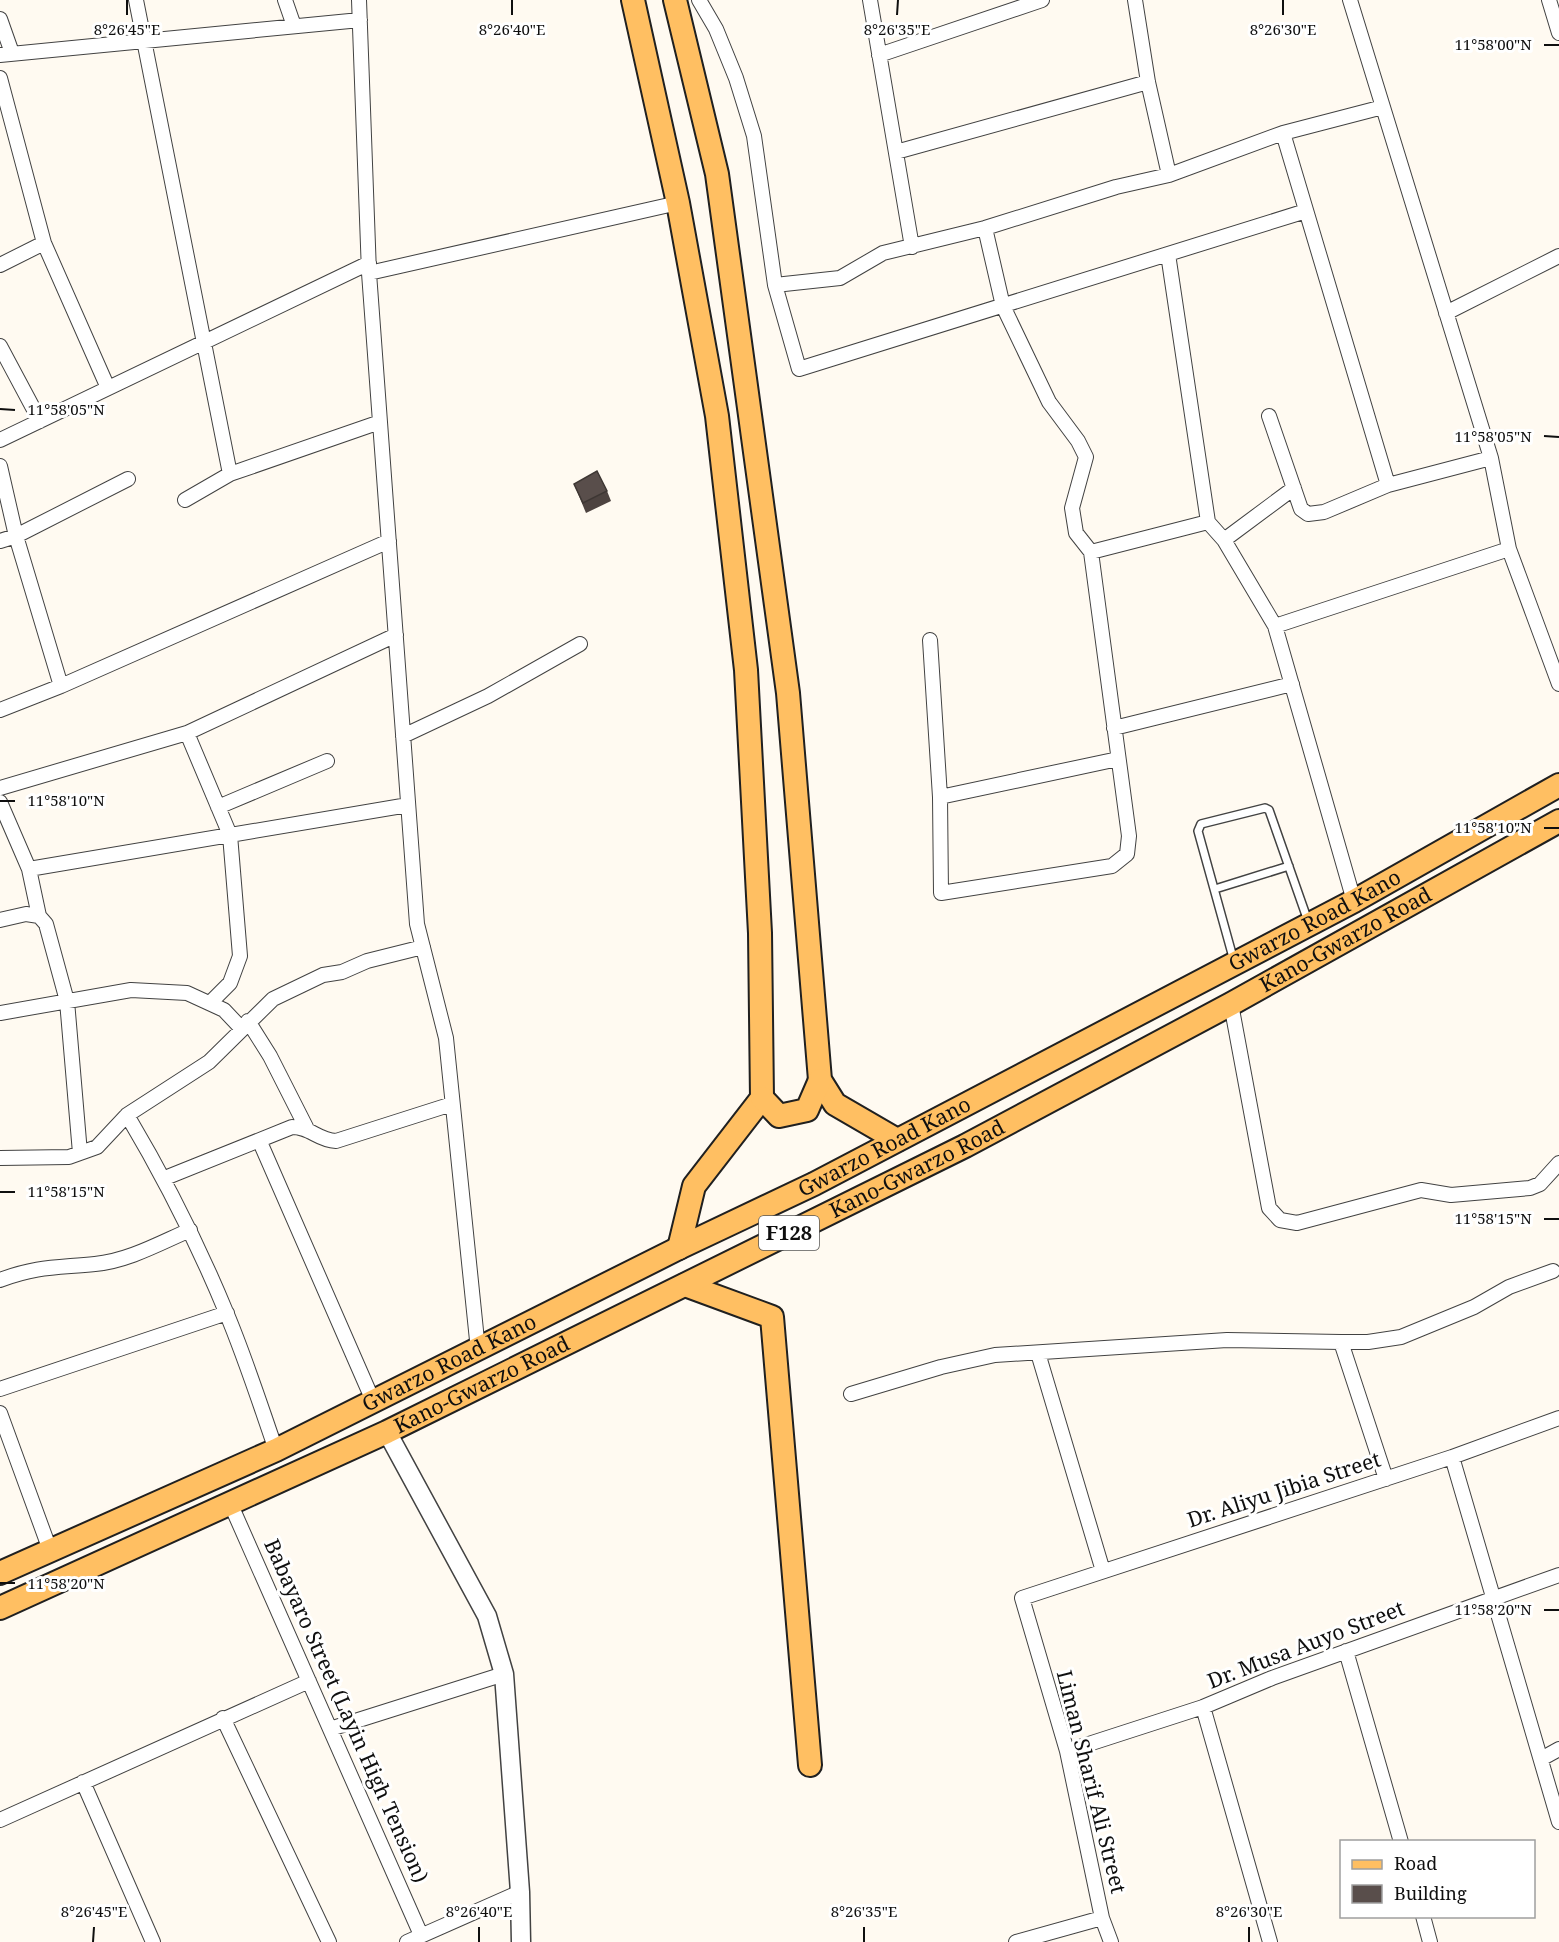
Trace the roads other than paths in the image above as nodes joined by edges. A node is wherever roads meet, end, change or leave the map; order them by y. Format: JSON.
{"nodes":[{"id":1,"x":136,"y":0,"type":"edge"},
{"id":2,"x":285,"y":0,"type":"edge"},
{"id":3,"x":359,"y":0,"type":"edge"},
{"id":4,"x":633,"y":0,"type":"edge"},
{"id":5,"x":675,"y":0,"type":"edge"},
{"id":6,"x":699,"y":0,"type":"edge"},
{"id":7,"x":870,"y":0,"type":"edge"},
{"id":8,"x":1042,"y":0,"type":"edge"},
{"id":9,"x":1135,"y":0,"type":"edge"},
{"id":10,"x":1353,"y":1,"type":"edge"},
{"id":11,"x":1553,"y":2,"type":"edge"},
{"id":12,"x":0,"y":19,"type":"edge"},
{"id":13,"x":360,"y":20,"type":"junction"},
{"id":14,"x":294,"y":26,"type":"junction"},
{"id":15,"x":1559,"y":33,"type":"edge"},
{"id":16,"x":145,"y":41,"type":"junction"},
{"id":17,"x":6,"y":54,"type":"edge"},
{"id":18,"x":879,"y":54,"type":"junction"},
{"id":19,"x":0,"y":78,"type":"edge"},
{"id":20,"x":1149,"y":82,"type":"junction"},
{"id":21,"x":1383,"y":107,"type":"junction"},
{"id":22,"x":1283,"y":133,"type":"junction"},
{"id":23,"x":896,"y":152,"type":"junction"},
{"id":24,"x":1169,"y":175,"type":"junction"},
{"id":25,"x":678,"y":203,"type":"junction"},
{"id":26,"x":1306,"y":211,"type":"junction"},
{"id":27,"x":985,"y":228,"type":"junction"},
{"id":28,"x":44,"y":243,"type":"junction"},
{"id":29,"x":912,"y":247,"type":"junction"},
{"id":30,"x":1168,"y":254,"type":"junction"},
{"id":31,"x":1559,"y":256,"type":"edge"},
{"id":32,"x":0,"y":265,"type":"edge"},
{"id":33,"x":369,"y":268,"type":"junction"},
{"id":34,"x":775,"y":285,"type":"junction"},
{"id":35,"x":1003,"y":306,"type":"junction"},
{"id":36,"x":1446,"y":313,"type":"junction"},
{"id":37,"x":204,"y":342,"type":"junction"},
{"id":38,"x":0,"y":346,"type":"edge"},
{"id":39,"x":108,"y":388,"type":"junction"},
{"id":40,"x":1269,"y":416,"type":"dead end"},
{"id":41,"x":40,"y":421,"type":"junction"},
{"id":42,"x":380,"y":422,"type":"junction"},
{"id":43,"x":0,"y":440,"type":"edge"},
{"id":44,"x":1491,"y":458,"type":"junction"},
{"id":45,"x":0,"y":466,"type":"edge"},
{"id":46,"x":230,"y":474,"type":"junction"},
{"id":47,"x":128,"y":479,"type":"dead end"},
{"id":48,"x":1388,"y":485,"type":"junction"},
{"id":49,"x":1294,"y":488,"type":"junction"},
{"id":50,"x":185,"y":500,"type":"dead end"},
{"id":51,"x":1209,"y":522,"type":"junction"},
{"id":52,"x":16,"y":536,"type":"junction"},
{"id":53,"x":1224,"y":540,"type":"junction"},
{"id":54,"x":0,"y":541,"type":"edge"},
{"id":55,"x":389,"y":541,"type":"junction"},
{"id":56,"x":1509,"y":549,"type":"junction"},
{"id":57,"x":1091,"y":552,"type":"junction"},
{"id":58,"x":1275,"y":626,"type":"junction"},
{"id":59,"x":396,"y":635,"type":"junction"},
{"id":60,"x":930,"y":640,"type":"dead end"},
{"id":61,"x":580,"y":644,"type":"dead end"},
{"id":62,"x":1292,"y":684,"type":"junction"},
{"id":63,"x":1559,"y":684,"type":"edge"},
{"id":64,"x":61,"y":686,"type":"junction"},
{"id":65,"x":0,"y":710,"type":"edge"},
{"id":66,"x":1114,"y":728,"type":"junction"},
{"id":67,"x":187,"y":733,"type":"junction"},
{"id":68,"x":403,"y":736,"type":"junction"},
{"id":69,"x":1118,"y":759,"type":"junction"},
{"id":70,"x":327,"y":761,"type":"dead end"},
{"id":71,"x":1559,"y":785,"type":"edge"},
{"id":72,"x":0,"y":788,"type":"edge"},
{"id":73,"x":940,"y":797,"type":"junction"},
{"id":74,"x":0,"y":802,"type":"edge"},
{"id":75,"x":408,"y":806,"type":"junction"},
{"id":76,"x":218,"y":807,"type":"junction"},
{"id":77,"x":1559,"y":821,"type":"edge"},
{"id":78,"x":230,"y":835,"type":"junction"},
{"id":79,"x":1289,"y":866,"type":"junction"},
{"id":80,"x":29,"y":869,"type":"junction"},
{"id":81,"x":1215,"y":889,"type":"junction"},
{"id":82,"x":1354,"y":901,"type":"junction"},
{"id":83,"x":39,"y":916,"type":"junction"},
{"id":84,"x":0,"y":920,"type":"edge"},
{"id":85,"x":1309,"y":924,"type":"junction"},
{"id":86,"x":423,"y":947,"type":"junction"},
{"id":87,"x":1235,"y":964,"type":"junction"},
{"id":88,"x":67,"y":1001,"type":"junction"},
{"id":89,"x":210,"y":1003,"type":"junction"},
{"id":90,"x":1231,"y":1004,"type":"junction"},
{"id":91,"x":0,"y":1013,"type":"edge"},
{"id":92,"x":245,"y":1024,"type":"junction"},
{"id":93,"x":820,"y":1080,"type":"junction"},
{"id":94,"x":762,"y":1098,"type":"junction"},
{"id":95,"x":452,"y":1104,"type":"junction"},
{"id":96,"x":127,"y":1115,"type":"junction"},
{"id":97,"x":306,"y":1127,"type":"junction"},
{"id":98,"x":897,"y":1140,"type":"junction"},
{"id":99,"x":260,"y":1142,"type":"junction"},
{"id":100,"x":80,"y":1153,"type":"junction"},
{"id":101,"x":0,"y":1158,"type":"edge"},
{"id":102,"x":1559,"y":1163,"type":"edge"},
{"id":103,"x":165,"y":1178,"type":"junction"},
{"id":104,"x":190,"y":1230,"type":"junction"},
{"id":105,"x":679,"y":1248,"type":"junction"},
{"id":106,"x":1553,"y":1271,"type":"dead end"},
{"id":107,"x":0,"y":1280,"type":"edge"},
{"id":108,"x":685,"y":1285,"type":"junction"},
{"id":109,"x":227,"y":1313,"type":"junction"},
{"id":110,"x":1341,"y":1342,"type":"junction"},
{"id":111,"x":478,"y":1350,"type":"junction"},
{"id":112,"x":1038,"y":1353,"type":"junction"},
{"id":113,"x":0,"y":1389,"type":"edge"},
{"id":114,"x":851,"y":1394,"type":"dead end"},
{"id":115,"x":374,"y":1403,"type":"junction"},
{"id":116,"x":0,"y":1413,"type":"edge"},
{"id":117,"x":1559,"y":1418,"type":"edge"},
{"id":118,"x":387,"y":1432,"type":"junction"},
{"id":119,"x":276,"y":1450,"type":"junction"},
{"id":120,"x":1452,"y":1457,"type":"junction"},
{"id":121,"x":1386,"y":1479,"type":"junction"},
{"id":122,"x":231,"y":1505,"type":"junction"},
{"id":123,"x":50,"y":1550,"type":"junction"},
{"id":124,"x":1103,"y":1571,"type":"junction"},
{"id":125,"x":0,"y":1573,"type":"edge"},
{"id":126,"x":1559,"y":1575,"type":"edge"},
{"id":127,"x":1493,"y":1597,"type":"junction"},
{"id":128,"x":1022,"y":1598,"type":"joint"},
{"id":129,"x":0,"y":1608,"type":"edge"},
{"id":130,"x":1346,"y":1651,"type":"junction"},
{"id":131,"x":504,"y":1674,"type":"junction"},
{"id":132,"x":309,"y":1681,"type":"junction"},
{"id":133,"x":1203,"y":1707,"type":"junction"},
{"id":134,"x":223,"y":1718,"type":"junction"},
{"id":135,"x":330,"y":1729,"type":"junction"},
{"id":136,"x":1559,"y":1749,"type":"edge"},
{"id":137,"x":1067,"y":1751,"type":"junction"},
{"id":138,"x":1540,"y":1759,"type":"junction"},
{"id":139,"x":810,"y":1765,"type":"dead end"},
{"id":140,"x":83,"y":1782,"type":"junction"},
{"id":141,"x":0,"y":1820,"type":"edge"},
{"id":142,"x":1559,"y":1822,"type":"edge"},
{"id":143,"x":1400,"y":1840,"type":"edge"},
{"id":144,"x":520,"y":1892,"type":"junction"},
{"id":145,"x":1102,"y":1918,"type":"junction"},
{"id":146,"x":1423,"y":1918,"type":"edge"},
{"id":147,"x":421,"y":1935,"type":"junction"},
{"id":148,"x":153,"y":1942,"type":"edge"},
{"id":149,"x":329,"y":1942,"type":"edge"},
{"id":150,"x":407,"y":1942,"type":"edge"},
{"id":151,"x":521,"y":1942,"type":"edge"},
{"id":152,"x":1016,"y":1942,"type":"edge"},
{"id":153,"x":1111,"y":1942,"type":"edge"},
{"id":154,"x":1270,"y":1942,"type":"edge"},
{"id":155,"x":1430,"y":1942,"type":"edge"}],
"edges":[{"from":1,"to":16,"type":"street"},
{"from":2,"to":14,"type":"street"},
{"from":3,"to":13,"type":"street"},
{"from":4,"to":25,"type":"main road"},
{"from":5,"to":93,"type":"main road"},
{"from":6,"to":34,"type":"street"},
{"from":7,"to":18,"type":"street"},
{"from":8,"to":18,"type":"street"},
{"from":9,"to":20,"type":"street"},
{"from":10,"to":21,"type":"street"},
{"from":11,"to":15,"type":"street"},
{"from":12,"to":17,"type":"street"},
{"from":13,"to":14,"type":"street"},
{"from":13,"to":33,"type":"street"},
{"from":14,"to":16,"type":"street"},
{"from":16,"to":17,"type":"street"},
{"from":16,"to":37,"type":"street"},
{"from":18,"to":23,"type":"street"},
{"from":19,"to":28,"type":"street"},
{"from":20,"to":23,"type":"street"},
{"from":20,"to":24,"type":"street"},
{"from":21,"to":22,"type":"street"},
{"from":21,"to":36,"type":"street"},
{"from":22,"to":24,"type":"street"},
{"from":22,"to":26,"type":"street"},
{"from":23,"to":29,"type":"street"},
{"from":24,"to":27,"type":"street"},
{"from":25,"to":33,"type":"street"},
{"from":25,"to":94,"type":"main road"},
{"from":26,"to":30,"type":"street"},
{"from":26,"to":48,"type":"street"},
{"from":27,"to":29,"type":"street"},
{"from":27,"to":35,"type":"street"},
{"from":28,"to":32,"type":"street"},
{"from":28,"to":39,"type":"street"},
{"from":29,"to":34,"type":"street"},
{"from":30,"to":35,"type":"street"},
{"from":30,"to":51,"type":"street"},
{"from":31,"to":36,"type":"street"},
{"from":33,"to":37,"type":"street"},
{"from":33,"to":42,"type":"street"},
{"from":34,"to":35,"type":"street"},
{"from":35,"to":57,"type":"street"},
{"from":36,"to":44,"type":"street"},
{"from":37,"to":39,"type":"street"},
{"from":37,"to":46,"type":"street"},
{"from":38,"to":41,"type":"street"},
{"from":39,"to":41,"type":"street"},
{"from":40,"to":49,"type":"street"},
{"from":41,"to":43,"type":"street"},
{"from":42,"to":46,"type":"street"},
{"from":42,"to":55,"type":"street"},
{"from":44,"to":48,"type":"street"},
{"from":44,"to":56,"type":"street"},
{"from":45,"to":52,"type":"street"},
{"from":46,"to":50,"type":"street"},
{"from":47,"to":52,"type":"street"},
{"from":48,"to":49,"type":"street"},
{"from":49,"to":53,"type":"street"},
{"from":51,"to":53,"type":"street"},
{"from":51,"to":57,"type":"street"},
{"from":52,"to":54,"type":"street"},
{"from":52,"to":64,"type":"street"},
{"from":53,"to":58,"type":"street"},
{"from":55,"to":59,"type":"street"},
{"from":55,"to":64,"type":"street"},
{"from":56,"to":58,"type":"street"},
{"from":56,"to":63,"type":"street"},
{"from":57,"to":66,"type":"street"},
{"from":58,"to":62,"type":"street"},
{"from":59,"to":67,"type":"street"},
{"from":59,"to":68,"type":"street"},
{"from":60,"to":73,"type":"street"},
{"from":61,"to":68,"type":"street"},
{"from":62,"to":66,"type":"street"},
{"from":62,"to":82,"type":"street"},
{"from":64,"to":65,"type":"street"},
{"from":66,"to":69,"type":"street"},
{"from":67,"to":72,"type":"street"},
{"from":67,"to":76,"type":"street"},
{"from":68,"to":75,"type":"street"},
{"from":69,"to":73,"type":"street"},
{"from":69,"to":73,"type":"street"},
{"from":70,"to":76,"type":"street"},
{"from":71,"to":82,"type":"main road","name":"Gwarzo Road Kano","number":"F128"},
{"from":74,"to":80,"type":"street"},
{"from":75,"to":78,"type":"street"},
{"from":75,"to":86,"type":"street"},
{"from":76,"to":78,"type":"street"},
{"from":77,"to":90,"type":"main road","name":"Kano-Gwarzo Road","number":"F128"},
{"from":78,"to":80,"type":"street"},
{"from":78,"to":89,"type":"street"},
{"from":79,"to":81,"type":"lane"},
{"from":79,"to":81,"type":"lane"},
{"from":79,"to":85,"type":"lane"},
{"from":80,"to":83,"type":"street"},
{"from":81,"to":87,"type":"lane"},
{"from":82,"to":85,"type":"main road","name":"Gwarzo Road Kano","number":"F128"},
{"from":83,"to":84,"type":"street"},
{"from":83,"to":88,"type":"street"},
{"from":85,"to":87,"type":"main road","name":"Gwarzo Road Kano","number":"F128"},
{"from":86,"to":92,"type":"street"},
{"from":86,"to":95,"type":"street"},
{"from":87,"to":98,"type":"main road","name":"Gwarzo Road Kano","number":"F128"},
{"from":88,"to":89,"type":"street"},
{"from":88,"to":91,"type":"street"},
{"from":88,"to":100,"type":"street"},
{"from":89,"to":92,"type":"street"},
{"from":90,"to":102,"type":"street"},
{"from":90,"to":108,"type":"main road","name":"Kano-Gwarzo Road","number":"F128"},
{"from":92,"to":96,"type":"street"},
{"from":92,"to":97,"type":"street"},
{"from":93,"to":94,"type":"main road"},
{"from":93,"to":98,"type":"main road"},
{"from":94,"to":105,"type":"main road"},
{"from":95,"to":97,"type":"street"},
{"from":95,"to":111,"type":"street"},
{"from":96,"to":100,"type":"street"},
{"from":96,"to":103,"type":"street"},
{"from":97,"to":99,"type":"street"},
{"from":98,"to":105,"type":"main road","name":"Gwarzo Road Kano","number":"F128"},
{"from":99,"to":103,"type":"street"},
{"from":99,"to":115,"type":"street"},
{"from":100,"to":101,"type":"street"},
{"from":103,"to":104,"type":"street"},
{"from":104,"to":107,"type":"street"},
{"from":104,"to":109,"type":"street"},
{"from":105,"to":111,"type":"main road","name":"Gwarzo Road Kano","number":"F128"},
{"from":106,"to":110,"type":"street"},
{"from":108,"to":118,"type":"main road","name":"Kano-Gwarzo Road","number":"F128"},
{"from":108,"to":139,"type":"main road"},
{"from":109,"to":113,"type":"street"},
{"from":109,"to":119,"type":"street"},
{"from":110,"to":112,"type":"street"},
{"from":110,"to":121,"type":"street"},
{"from":111,"to":115,"type":"main road","name":"Gwarzo Road Kano","number":"F128"},
{"from":112,"to":114,"type":"street"},
{"from":112,"to":124,"type":"street"},
{"from":115,"to":119,"type":"main road","name":"Gwarzo Road Kano","number":"F128"},
{"from":116,"to":123,"type":"street"},
{"from":117,"to":120,"type":"street","name":"Dr. Aliyu Jibia Street"},
{"from":118,"to":122,"type":"main road","name":"Kano-Gwarzo Road","number":"F128"},
{"from":118,"to":131,"type":"street"},
{"from":119,"to":123,"type":"main road","name":"Gwarzo Road Kano","number":"F128"},
{"from":120,"to":121,"type":"street","name":"Dr. Aliyu Jibia Street"},
{"from":120,"to":127,"type":"street"},
{"from":121,"to":124,"type":"street","name":"Dr. Aliyu Jibia Street"},
{"from":122,"to":129,"type":"main road","name":"Kano-Gwarzo Road","number":"F128"},
{"from":122,"to":132,"type":"street","name":"Babayaro Street (Layin High Tension)"},
{"from":123,"to":125,"type":"main road","name":"Gwarzo Road Kano","number":"F128"},
{"from":124,"to":128,"type":"street","name":"Dr. Aliyu Jibia Street"},
{"from":126,"to":127,"type":"street","name":"Dr. Musa Auyo Street"},
{"from":127,"to":130,"type":"street","name":"Dr. Musa Auyo Street"},
{"from":127,"to":138,"type":"street"},
{"from":128,"to":137,"type":"street","name":"Liman Sharif Ali Street"},
{"from":130,"to":133,"type":"street","name":"Dr. Musa Auyo Street"},
{"from":130,"to":143,"type":"street"},
{"from":131,"to":135,"type":"street"},
{"from":131,"to":144,"type":"street"},
{"from":132,"to":134,"type":"street"},
{"from":132,"to":135,"type":"street","name":"Babayaro Street (Layin High Tension)"},
{"from":133,"to":137,"type":"street","name":"Dr. Musa Auyo Street"},
{"from":133,"to":154,"type":"street"},
{"from":134,"to":140,"type":"street"},
{"from":134,"to":149,"type":"street"},
{"from":135,"to":147,"type":"street","name":"Babayaro Street (Layin High Tension)"},
{"from":136,"to":138,"type":"street"},
{"from":137,"to":145,"type":"street","name":"Liman Sharif Ali Street"},
{"from":138,"to":142,"type":"street"},
{"from":140,"to":141,"type":"street"},
{"from":140,"to":148,"type":"street"},
{"from":144,"to":147,"type":"street"},
{"from":144,"to":151,"type":"street"},
{"from":145,"to":152,"type":"street"},
{"from":145,"to":153,"type":"street","name":"Liman Sharif Ali Street"},
{"from":146,"to":155,"type":"street"},
{"from":147,"to":150,"type":"street"}]}
